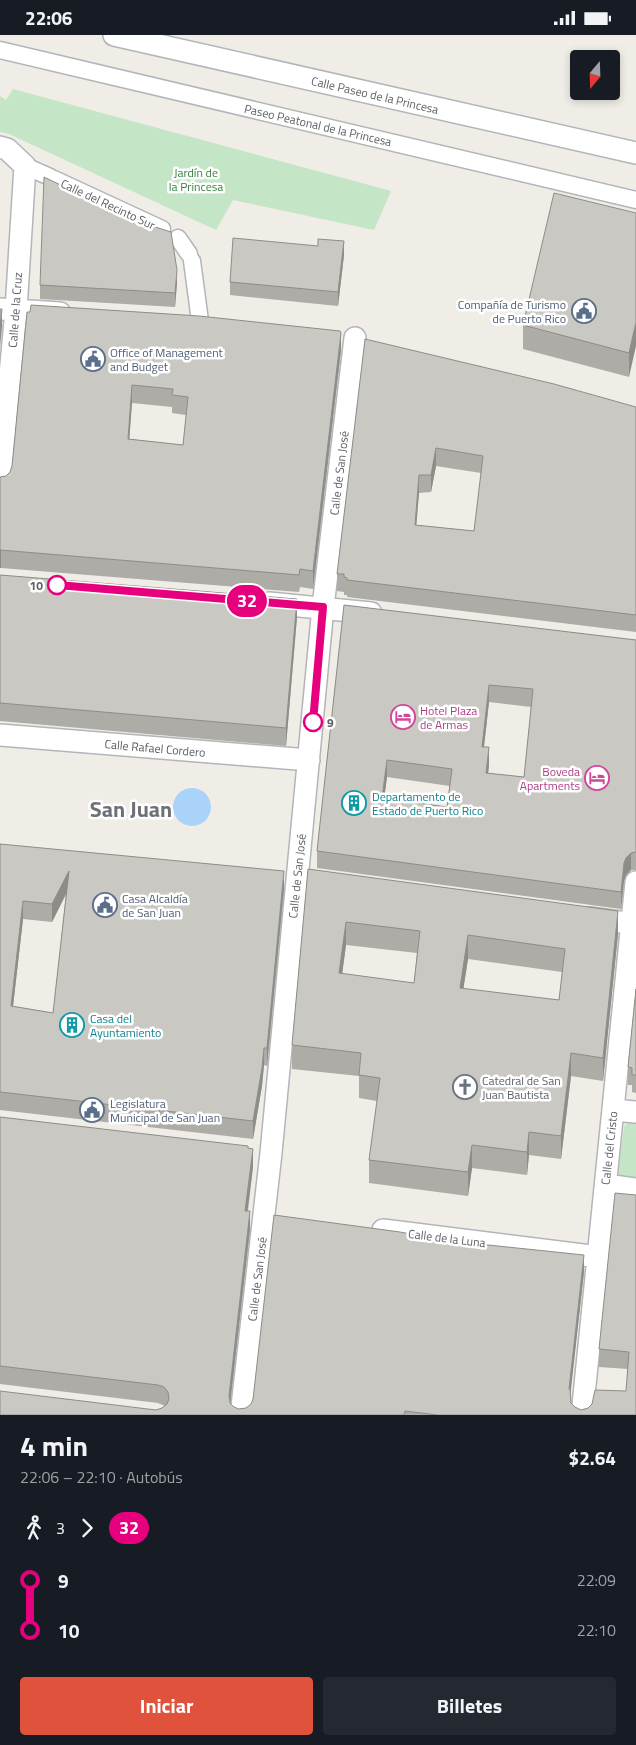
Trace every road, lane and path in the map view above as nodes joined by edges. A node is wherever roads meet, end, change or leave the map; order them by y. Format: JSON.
{"nodes":[{"id":1,"x":114,"y":35,"type":"edge"},
{"id":2,"x":0,"y":50,"type":"edge"},
{"id":3,"x":0,"y":147,"type":"edge"},
{"id":4,"x":636,"y":153,"type":"edge"},
{"id":5,"x":25,"y":165,"type":"junction"},
{"id":6,"x":636,"y":200,"type":"edge"},
{"id":7,"x":162,"y":229,"type":"edge"},
{"id":8,"x":178,"y":237,"type":"dead end"},
{"id":9,"x":8,"y":310,"type":"edge"},
{"id":10,"x":84,"y":314,"type":"edge"},
{"id":11,"x":200,"y":321,"type":"edge"},
{"id":12,"x":355,"y":339,"type":"dead end"},
{"id":13,"x":0,"y":483,"type":"edge"},
{"id":14,"x":254,"y":601,"type":"edge"},
{"id":15,"x":323,"y":607,"type":"junction"},
{"id":16,"x":392,"y":615,"type":"edge"},
{"id":17,"x":0,"y":735,"type":"edge"},
{"id":18,"x":309,"y":760,"type":"junction"},
{"id":19,"x":636,"y":882,"type":"edge"},
{"id":20,"x":572,"y":915,"type":"edge"},
{"id":21,"x":634,"y":924,"type":"edge"},
{"id":22,"x":614,"y":1111,"type":"junction"},
{"id":23,"x":636,"y":1112,"type":"edge"},
{"id":24,"x":606,"y":1185,"type":"junction"},
{"id":25,"x":636,"y":1189,"type":"edge"},
{"id":26,"x":363,"y":1228,"type":"edge"},
{"id":27,"x":599,"y":1257,"type":"junction"},
{"id":28,"x":241,"y":1415,"type":"edge"},
{"id":29,"x":582,"y":1415,"type":"edge"}],
"edges":[{"from":1,"to":4,"type":"street","name":"Calle Paseo de la Princesa"},
{"from":2,"to":6,"type":"street","name":"Paseo Peatonal de la Princesa"},
{"from":3,"to":5,"type":"street","name":"Calle del Recinto Sur"},
{"from":5,"to":7,"type":"street","name":"Calle del Recinto Sur"},
{"from":5,"to":9,"type":"street","name":"Calle de la Cruz"},
{"from":8,"to":11,"type":"street"},
{"from":9,"to":10,"type":"street"},
{"from":9,"to":13,"type":"street","name":"Calle de la Cruz"},
{"from":12,"to":15,"type":"street","name":"Calle de San José"},
{"from":14,"to":15,"type":"street"},
{"from":15,"to":16,"type":"street"},
{"from":15,"to":18,"type":"street","name":"Calle de San José"},
{"from":17,"to":18,"type":"street","name":"Calle Rafael Cordero"},
{"from":18,"to":28,"type":"street","name":"Calle de San José"},
{"from":19,"to":21,"type":"street","name":"Calle del Cristo"},
{"from":20,"to":21,"type":"street"},
{"from":21,"to":22,"type":"street","name":"Calle del Cristo"},
{"from":22,"to":23,"type":"street"},
{"from":22,"to":24,"type":"street","name":"Calle del Cristo"},
{"from":24,"to":25,"type":"street"},
{"from":24,"to":27,"type":"street","name":"Calle del Cristo"},
{"from":26,"to":27,"type":"street","name":"Calle de la Luna"},
{"from":27,"to":29,"type":"street","name":"Calle del Cristo"}]}
